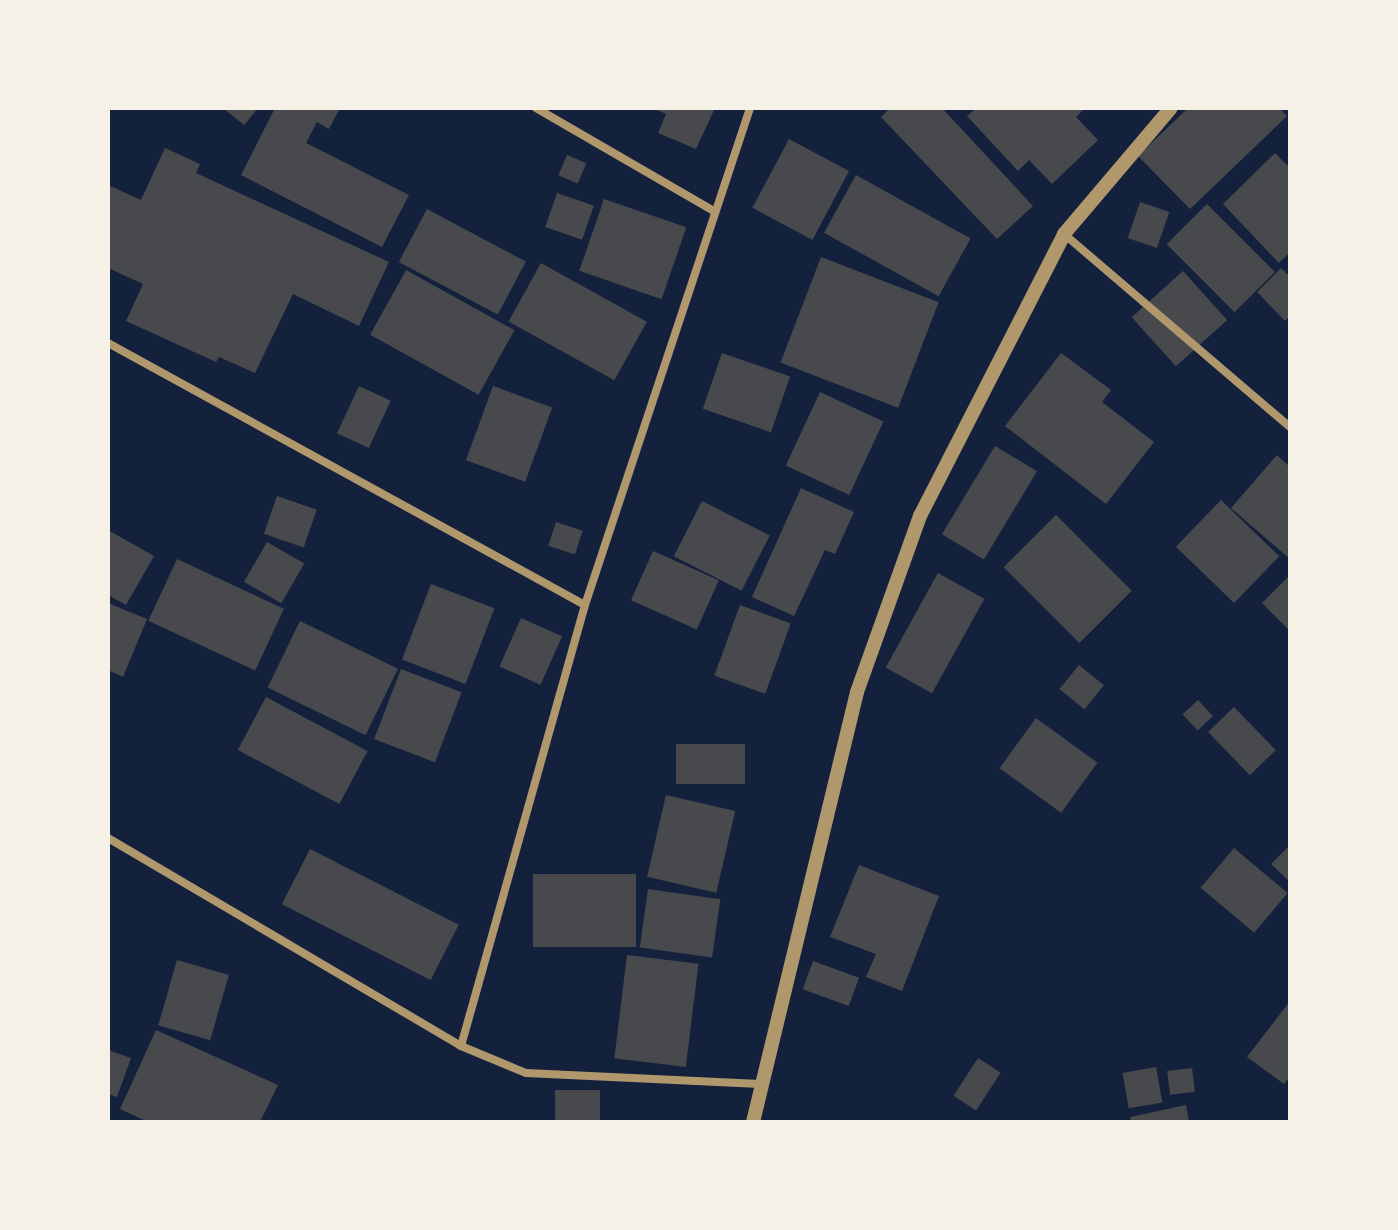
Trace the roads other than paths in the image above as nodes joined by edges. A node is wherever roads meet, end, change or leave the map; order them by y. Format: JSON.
{"nodes":[{"id":1,"x":536,"y":108,"type":"edge"},
{"id":2,"x":750,"y":108,"type":"edge"},
{"id":3,"x":1171,"y":108,"type":"edge"},
{"id":4,"x":714,"y":211,"type":"junction"},
{"id":5,"x":1064,"y":234,"type":"junction"},
{"id":6,"x":108,"y":343,"type":"edge"},
{"id":7,"x":1290,"y":427,"type":"edge"},
{"id":8,"x":585,"y":605,"type":"junction"},
{"id":9,"x":108,"y":838,"type":"edge"},
{"id":10,"x":461,"y":1046,"type":"junction"},
{"id":11,"x":760,"y":1084,"type":"junction"},
{"id":12,"x":753,"y":1122,"type":"edge"}],
"edges":[{"from":1,"to":4,"type":"street"},
{"from":2,"to":4,"type":"street"},
{"from":3,"to":5,"type":"street"},
{"from":4,"to":8,"type":"street"},
{"from":5,"to":7,"type":"street"},
{"from":5,"to":11,"type":"street"},
{"from":6,"to":8,"type":"street"},
{"from":8,"to":10,"type":"street"},
{"from":9,"to":10,"type":"street"},
{"from":10,"to":11,"type":"street"},
{"from":11,"to":12,"type":"street"}]}
